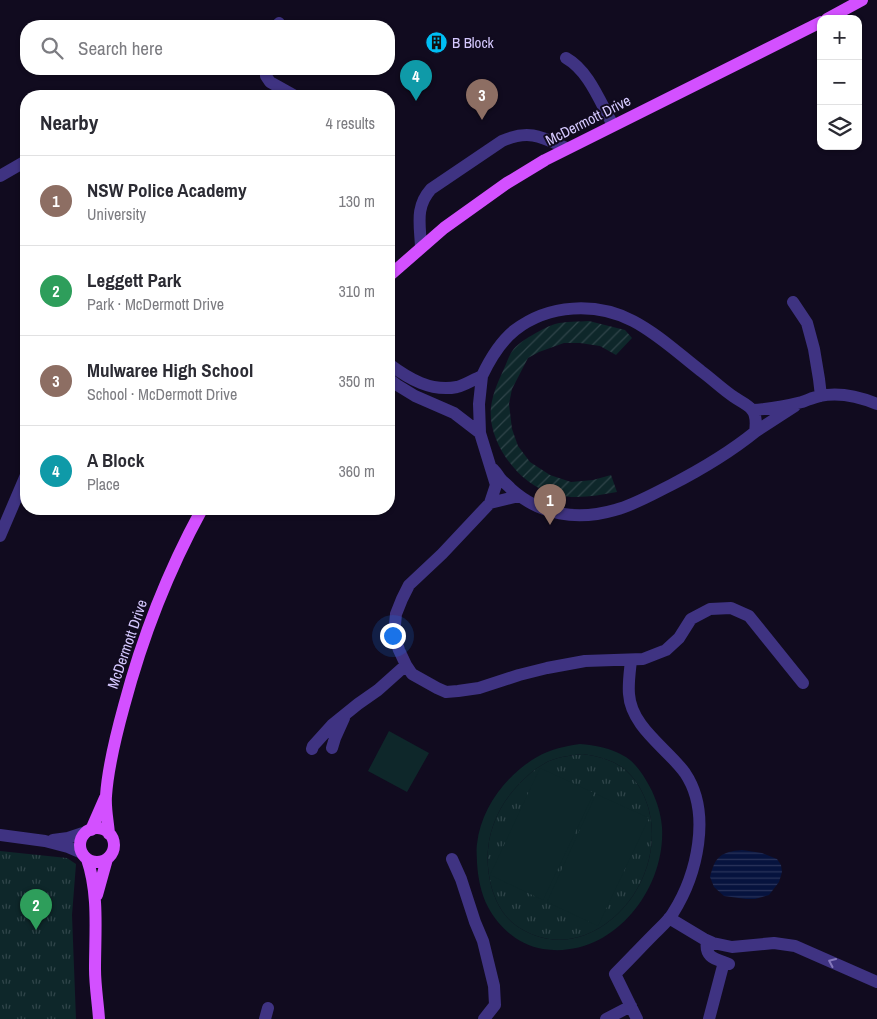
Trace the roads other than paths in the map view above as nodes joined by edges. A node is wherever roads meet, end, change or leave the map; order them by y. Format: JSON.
{"nodes":[{"id":1,"x":862,"y":0,"type":"edge"},
{"id":2,"x":834,"y":15,"type":"edge"},
{"id":3,"x":817,"y":24,"type":"edge"},
{"id":4,"x":566,"y":58,"type":"dead end"},
{"id":5,"x":266,"y":75,"type":"edge"},
{"id":6,"x":284,"y":90,"type":"edge"},
{"id":7,"x":613,"y":125,"type":"junction"},
{"id":8,"x":566,"y":148,"type":"junction"},
{"id":9,"x":20,"y":164,"type":"edge"},
{"id":10,"x":0,"y":176,"type":"edge"},
{"id":11,"x":422,"y":247,"type":"junction"},
{"id":12,"x":395,"y":271,"type":"edge"},
{"id":13,"x":793,"y":302,"type":"dead end"},
{"id":14,"x":395,"y":369,"type":"edge"},
{"id":15,"x":482,"y":376,"type":"junction"},
{"id":16,"x":395,"y":383,"type":"edge"},
{"id":17,"x":821,"y":396,"type":"junction"},
{"id":18,"x":801,"y":402,"type":"junction"},
{"id":19,"x":877,"y":404,"type":"edge"},
{"id":20,"x":752,"y":410,"type":"junction"},
{"id":21,"x":755,"y":432,"type":"junction"},
{"id":22,"x":480,"y":433,"type":"junction"},
{"id":23,"x":490,"y":465,"type":"junction"},
{"id":24,"x":20,"y":489,"type":"edge"},
{"id":25,"x":519,"y":496,"type":"junction"},
{"id":26,"x":490,"y":503,"type":"junction"},
{"id":27,"x":199,"y":515,"type":"edge"},
{"id":28,"x":0,"y":536,"type":"edge"},
{"id":29,"x":631,"y":660,"type":"junction"},
{"id":30,"x":406,"y":665,"type":"junction"},
{"id":31,"x":804,"y":683,"type":"dead end"},
{"id":32,"x":346,"y":714,"type":"junction"},
{"id":33,"x":332,"y":748,"type":"dead end"},
{"id":34,"x":312,"y":749,"type":"dead end"},
{"id":35,"x":106,"y":796,"type":"junction"},
{"id":36,"x":89,"y":831,"type":"junction"},
{"id":37,"x":109,"y":834,"type":"junction"},
{"id":38,"x":0,"y":835,"type":"edge"},
{"id":39,"x":46,"y":840,"type":"junction"},
{"id":40,"x":85,"y":856,"type":"junction"},
{"id":41,"x":107,"y":859,"type":"junction"},
{"id":42,"x":452,"y":859,"type":"dead end"},
{"id":43,"x":96,"y":899,"type":"junction"},
{"id":44,"x":669,"y":918,"type":"junction"},
{"id":45,"x":707,"y":941,"type":"junction"},
{"id":46,"x":877,"y":982,"type":"edge"},
{"id":47,"x":631,"y":1006,"type":"junction"},
{"id":48,"x":712,"y":1014,"type":"edge"},
{"id":49,"x":99,"y":1019,"type":"edge"},
{"id":50,"x":484,"y":1019,"type":"edge"},
{"id":51,"x":606,"y":1019,"type":"edge"},
{"id":52,"x":637,"y":1019,"type":"edge"}],
"edges":[{"from":1,"to":2,"type":"main road"},
{"from":3,"to":7,"type":"main road","name":"McDermott Drive"},
{"from":4,"to":7,"type":"street"},
{"from":5,"to":6,"type":"street"},
{"from":7,"to":8,"type":"main road","name":"McDermott Drive"},
{"from":8,"to":11,"type":"main road","name":"McDermott Drive"},
{"from":8,"to":11,"type":"street"},
{"from":9,"to":10,"type":"street"},
{"from":11,"to":12,"type":"main road","name":"McDermott Drive"},
{"from":13,"to":17,"type":"street"},
{"from":14,"to":15,"type":"street"},
{"from":15,"to":20,"type":"street"},
{"from":15,"to":22,"type":"street"},
{"from":16,"to":22,"type":"street"},
{"from":17,"to":18,"type":"street"},
{"from":17,"to":19,"type":"street"},
{"from":18,"to":20,"type":"street"},
{"from":18,"to":21,"type":"street"},
{"from":20,"to":21,"type":"street"},
{"from":21,"to":25,"type":"street"},
{"from":22,"to":23,"type":"street"},
{"from":23,"to":25,"type":"street"},
{"from":23,"to":26,"type":"street"},
{"from":24,"to":28,"type":"street"},
{"from":25,"to":26,"type":"street"},
{"from":26,"to":30,"type":"street"},
{"from":27,"to":35,"type":"main road","name":"McDermott Drive"},
{"from":29,"to":30,"type":"street"},
{"from":29,"to":31,"type":"street"},
{"from":29,"to":44,"type":"street"},
{"from":30,"to":32,"type":"street"},
{"from":32,"to":33,"type":"street"},
{"from":32,"to":34,"type":"street"},
{"from":35,"to":36,"type":"main road","name":"McDermott Drive"},
{"from":35,"to":37,"type":"main road","name":"McDermott Drive"},
{"from":36,"to":37,"type":"main road"},
{"from":36,"to":39,"type":"street"},
{"from":36,"to":40,"type":"main road"},
{"from":37,"to":41,"type":"main road"},
{"from":38,"to":39,"type":"street"},
{"from":39,"to":40,"type":"street"},
{"from":40,"to":41,"type":"main road"},
{"from":40,"to":43,"type":"main road"},
{"from":41,"to":43,"type":"main road"},
{"from":42,"to":50,"type":"street"},
{"from":43,"to":49,"type":"main road"},
{"from":44,"to":45,"type":"street"},
{"from":44,"to":47,"type":"street"},
{"from":46,"to":45,"type":"street","one_way":true},
{"from":45,"to":48,"type":"street"},
{"from":47,"to":51,"type":"street"},
{"from":47,"to":52,"type":"street"}]}
